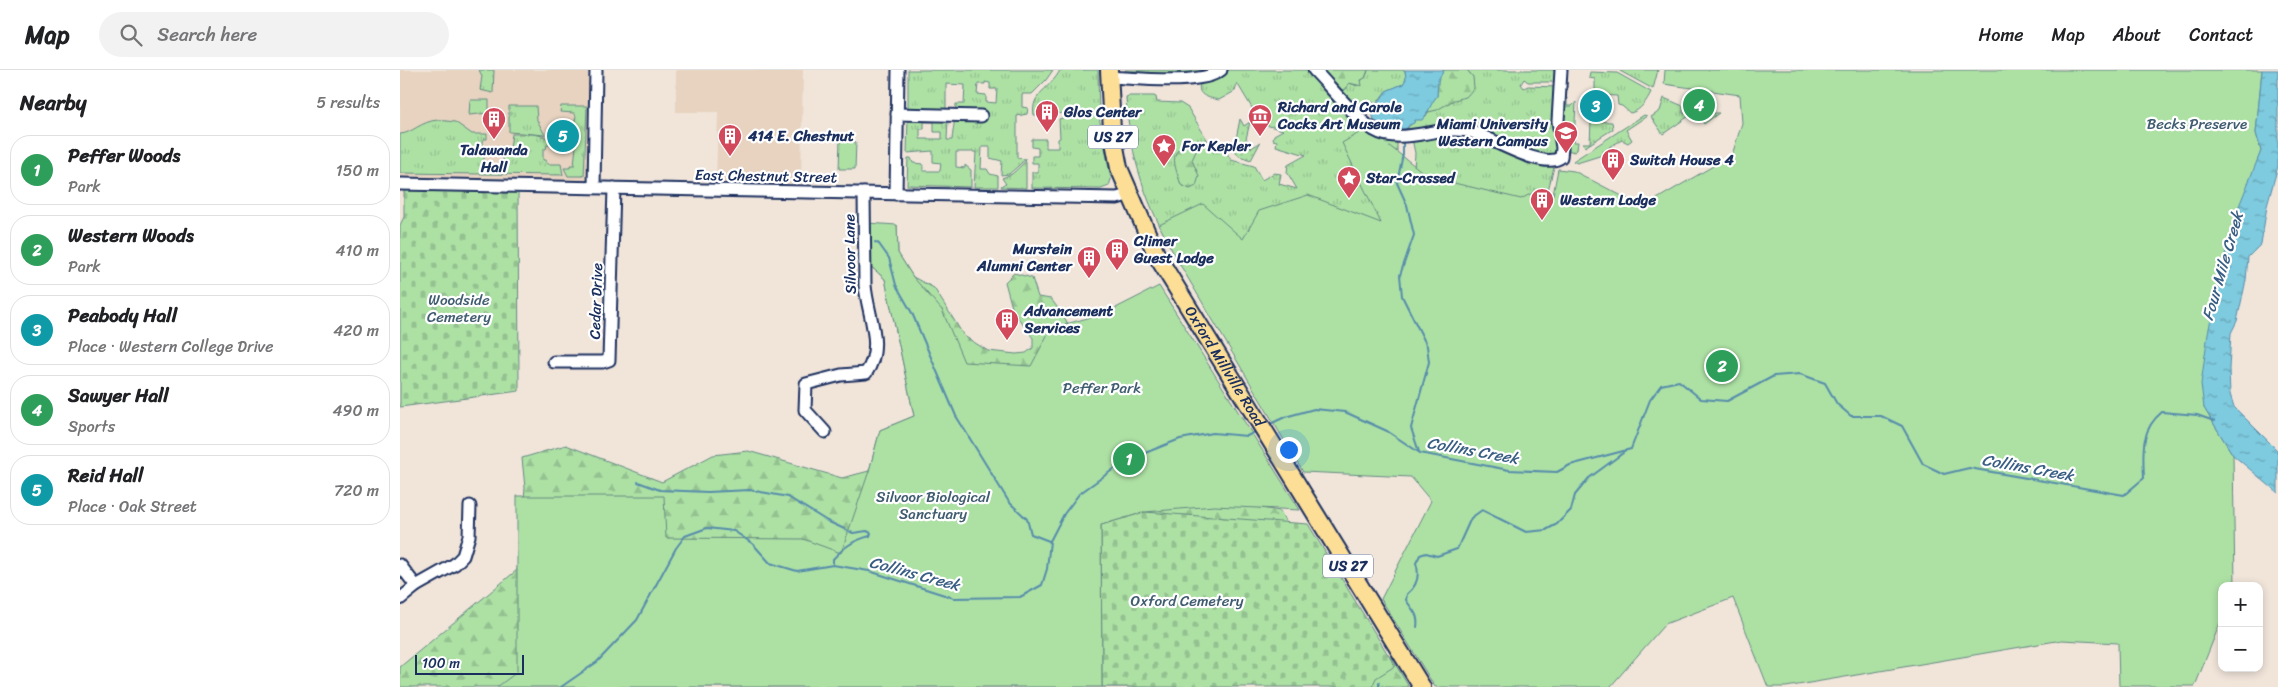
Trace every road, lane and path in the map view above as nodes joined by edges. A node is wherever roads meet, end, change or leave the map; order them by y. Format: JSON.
{"nodes":[{"id":1,"x":596,"y":70,"type":"edge"},
{"id":2,"x":898,"y":70,"type":"edge"},
{"id":3,"x":1221,"y":70,"type":"edge"},
{"id":4,"x":1314,"y":70,"type":"edge"},
{"id":5,"x":1561,"y":70,"type":"edge"},
{"id":6,"x":1113,"y":74,"type":"edge"},
{"id":7,"x":897,"y":114,"type":"junction"},
{"id":8,"x":981,"y":116,"type":"dead end"},
{"id":9,"x":400,"y":184,"type":"edge"},
{"id":10,"x":594,"y":188,"type":"junction"},
{"id":11,"x":614,"y":188,"type":"junction"},
{"id":12,"x":864,"y":193,"type":"junction"},
{"id":13,"x":896,"y":194,"type":"junction"},
{"id":14,"x":1131,"y":194,"type":"junction"},
{"id":15,"x":554,"y":362,"type":"dead end"},
{"id":16,"x":825,"y":432,"type":"dead end"},
{"id":17,"x":470,"y":506,"type":"dead end"},
{"id":18,"x":400,"y":565,"type":"edge"},
{"id":19,"x":416,"y":586,"type":"junction"},
{"id":20,"x":400,"y":599,"type":"edge"},
{"id":21,"x":1422,"y":687,"type":"edge"}],
"edges":[{"from":1,"to":10,"type":"street"},
{"from":2,"to":7,"type":"street"},
{"from":3,"to":6,"type":"street"},
{"from":4,"to":5,"type":"street"},
{"from":6,"to":14,"type":"highway","number":"US 27"},
{"from":7,"to":8,"type":"street"},
{"from":7,"to":13,"type":"street"},
{"from":9,"to":10,"type":"street","name":"East Chestnut Street"},
{"from":10,"to":11,"type":"street","name":"East Chestnut Street"},
{"from":11,"to":12,"type":"street","name":"East Chestnut Street"},
{"from":11,"to":15,"type":"street","name":"Cedar Drive"},
{"from":12,"to":13,"type":"street","name":"East Chestnut Street"},
{"from":12,"to":16,"type":"street","name":"Silvoor Lane"},
{"from":13,"to":14,"type":"street","name":"East Chestnut Street"},
{"from":14,"to":21,"type":"highway","name":"Oxford Millville Road","number":"US 27"},
{"from":17,"to":19,"type":"street"},
{"from":18,"to":19,"type":"street"},
{"from":19,"to":20,"type":"street"}]}
